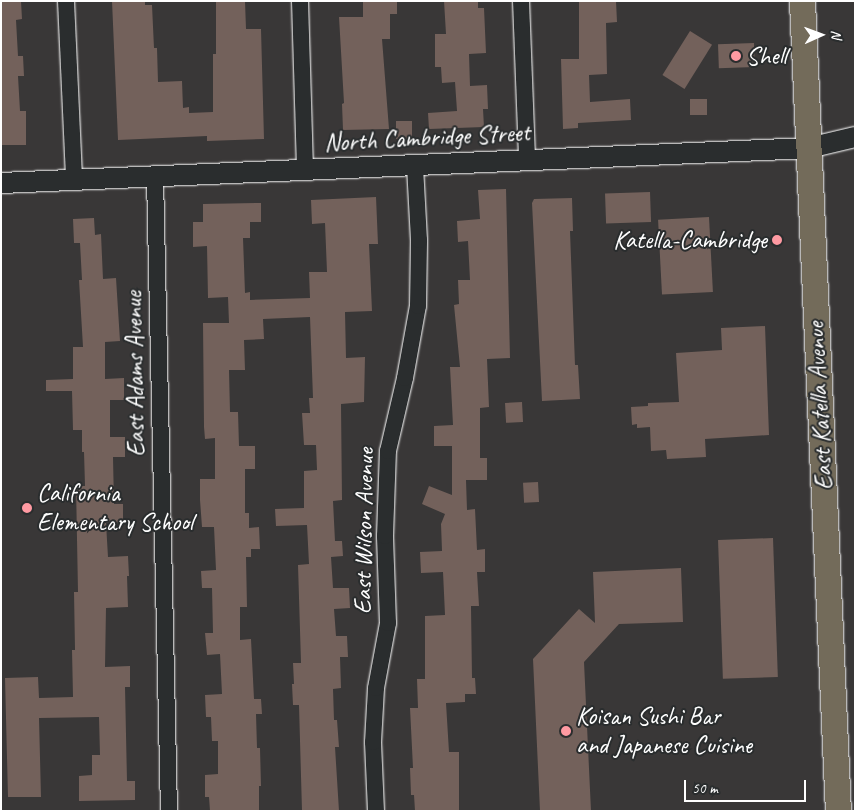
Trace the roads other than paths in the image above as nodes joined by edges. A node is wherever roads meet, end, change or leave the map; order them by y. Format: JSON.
{"nodes":[{"id":1,"x":66,"y":1,"type":"edge"},
{"id":2,"x":300,"y":1,"type":"edge"},
{"id":3,"x":521,"y":1,"type":"edge"},
{"id":4,"x":802,"y":1,"type":"edge"},
{"id":5,"x":855,"y":137,"type":"edge"},
{"id":6,"x":809,"y":148,"type":"junction"},
{"id":7,"x":527,"y":160,"type":"junction"},
{"id":8,"x":415,"y":165,"type":"junction"},
{"id":9,"x":305,"y":170,"type":"junction"},
{"id":10,"x":155,"y":176,"type":"junction"},
{"id":11,"x":74,"y":180,"type":"junction"},
{"id":12,"x":1,"y":183,"type":"edge"},
{"id":13,"x":169,"y":811,"type":"edge"},
{"id":14,"x":376,"y":811,"type":"edge"},
{"id":15,"x":838,"y":811,"type":"edge"}],
"edges":[{"from":1,"to":11,"type":"street"},
{"from":2,"to":9,"type":"street"},
{"from":3,"to":7,"type":"street"},
{"from":4,"to":6,"type":"main road","name":"East Katella Avenue"},
{"from":5,"to":6,"type":"street","name":"North Cambridge Street"},
{"from":6,"to":7,"type":"street","name":"North Cambridge Street"},
{"from":6,"to":15,"type":"main road","name":"East Katella Avenue"},
{"from":7,"to":8,"type":"street","name":"North Cambridge Street"},
{"from":8,"to":9,"type":"street","name":"North Cambridge Street"},
{"from":8,"to":14,"type":"street","name":"East Wilson Avenue"},
{"from":9,"to":10,"type":"street","name":"North Cambridge Street"},
{"from":10,"to":11,"type":"street","name":"North Cambridge Street"},
{"from":10,"to":13,"type":"street","name":"East Adams Avenue"},
{"from":11,"to":12,"type":"street","name":"North Cambridge Street"}]}
